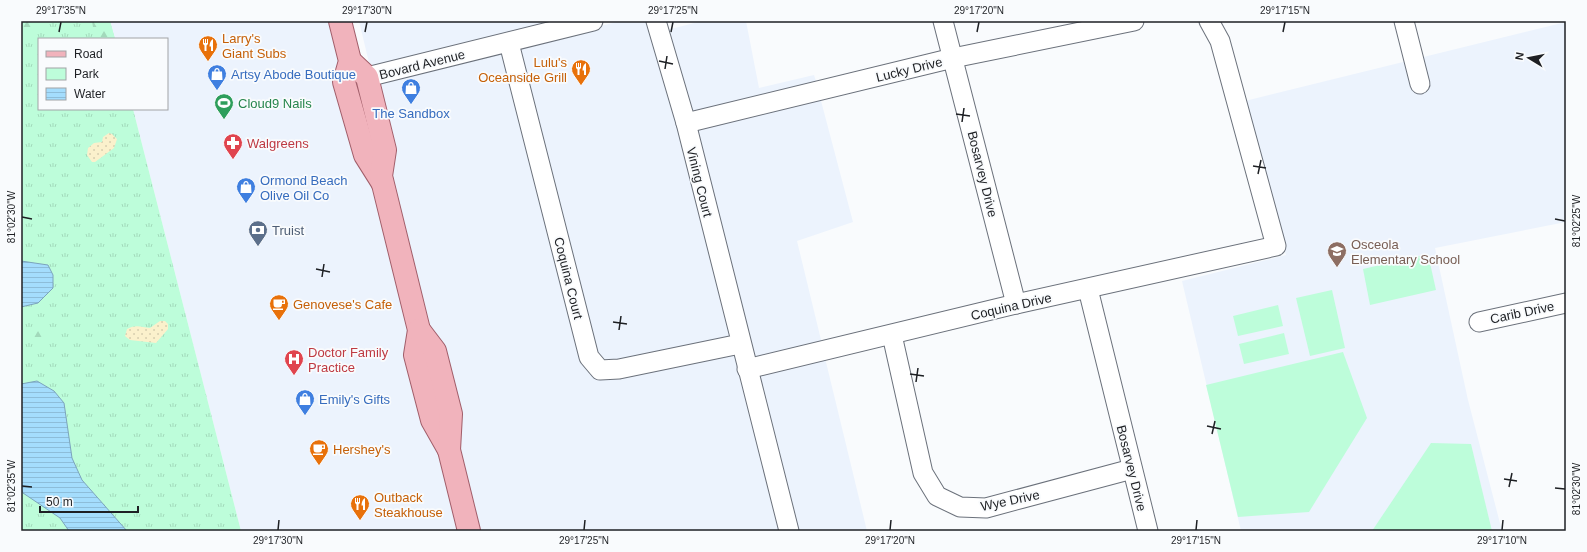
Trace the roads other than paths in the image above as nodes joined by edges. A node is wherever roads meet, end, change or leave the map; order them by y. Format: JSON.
{"nodes":[{"id":1,"x":340,"y":21,"type":"edge"},
{"id":2,"x":593,"y":21,"type":"edge"},
{"id":3,"x":943,"y":21,"type":"edge"},
{"id":4,"x":1134,"y":21,"type":"edge"},
{"id":5,"x":1209,"y":21,"type":"edge"},
{"id":6,"x":1404,"y":21,"type":"edge"},
{"id":7,"x":663,"y":22,"type":"edge"},
{"id":8,"x":509,"y":43,"type":"junction"},
{"id":9,"x":953,"y":58,"type":"junction"},
{"id":10,"x":350,"y":61,"type":"junction"},
{"id":11,"x":367,"y":77,"type":"junction"},
{"id":12,"x":1420,"y":84,"type":"dead end"},
{"id":13,"x":686,"y":123,"type":"junction"},
{"id":14,"x":382,"y":182,"type":"junction"},
{"id":15,"x":1088,"y":289,"type":"junction"},
{"id":16,"x":1566,"y":303,"type":"edge"},
{"id":17,"x":1016,"y":304,"type":"junction"},
{"id":18,"x":1479,"y":322,"type":"dead end"},
{"id":19,"x":892,"y":335,"type":"junction"},
{"id":20,"x":740,"y":344,"type":"junction"},
{"id":21,"x":747,"y":369,"type":"junction"},
{"id":22,"x":1132,"y":469,"type":"junction"},
{"id":23,"x":470,"y":531,"type":"edge"},
{"id":24,"x":789,"y":531,"type":"edge"},
{"id":25,"x":1148,"y":531,"type":"edge"}],
"edges":[{"from":1,"to":10,"type":"main road"},
{"from":2,"to":8,"type":"street","name":"Bovard Avenue"},
{"from":3,"to":9,"type":"street","name":"Bosarvey Drive"},
{"from":4,"to":9,"type":"street","name":"Lucky Drive"},
{"from":5,"to":15,"type":"street","name":"Coquina Drive"},
{"from":6,"to":12,"type":"street"},
{"from":7,"to":13,"type":"street","name":"Vining Court"},
{"from":8,"to":11,"type":"street","name":"Bovard Avenue"},
{"from":8,"to":20,"type":"street","name":"Coquina Court"},
{"from":9,"to":13,"type":"street","name":"Lucky Drive"},
{"from":9,"to":17,"type":"street","name":"Bosarvey Drive"},
{"from":10,"to":11,"type":"main road"},
{"from":10,"to":14,"type":"main road"},
{"from":11,"to":14,"type":"main road"},
{"from":13,"to":20,"type":"street","name":"Vining Court"},
{"from":14,"to":23,"type":"main road"},
{"from":15,"to":17,"type":"street","name":"Coquina Drive"},
{"from":15,"to":22,"type":"street","name":"Bosarvey Drive"},
{"from":16,"to":18,"type":"street","name":"Carib Drive"},
{"from":17,"to":19,"type":"street","name":"Coquina Drive"},
{"from":19,"to":21,"type":"street","name":"Coquina Drive"},
{"from":19,"to":22,"type":"street","name":"Wye Drive"},
{"from":20,"to":21,"type":"street","name":"Vining Court"},
{"from":21,"to":24,"type":"street"},
{"from":22,"to":25,"type":"street","name":"Bosarvey Drive"}]}
